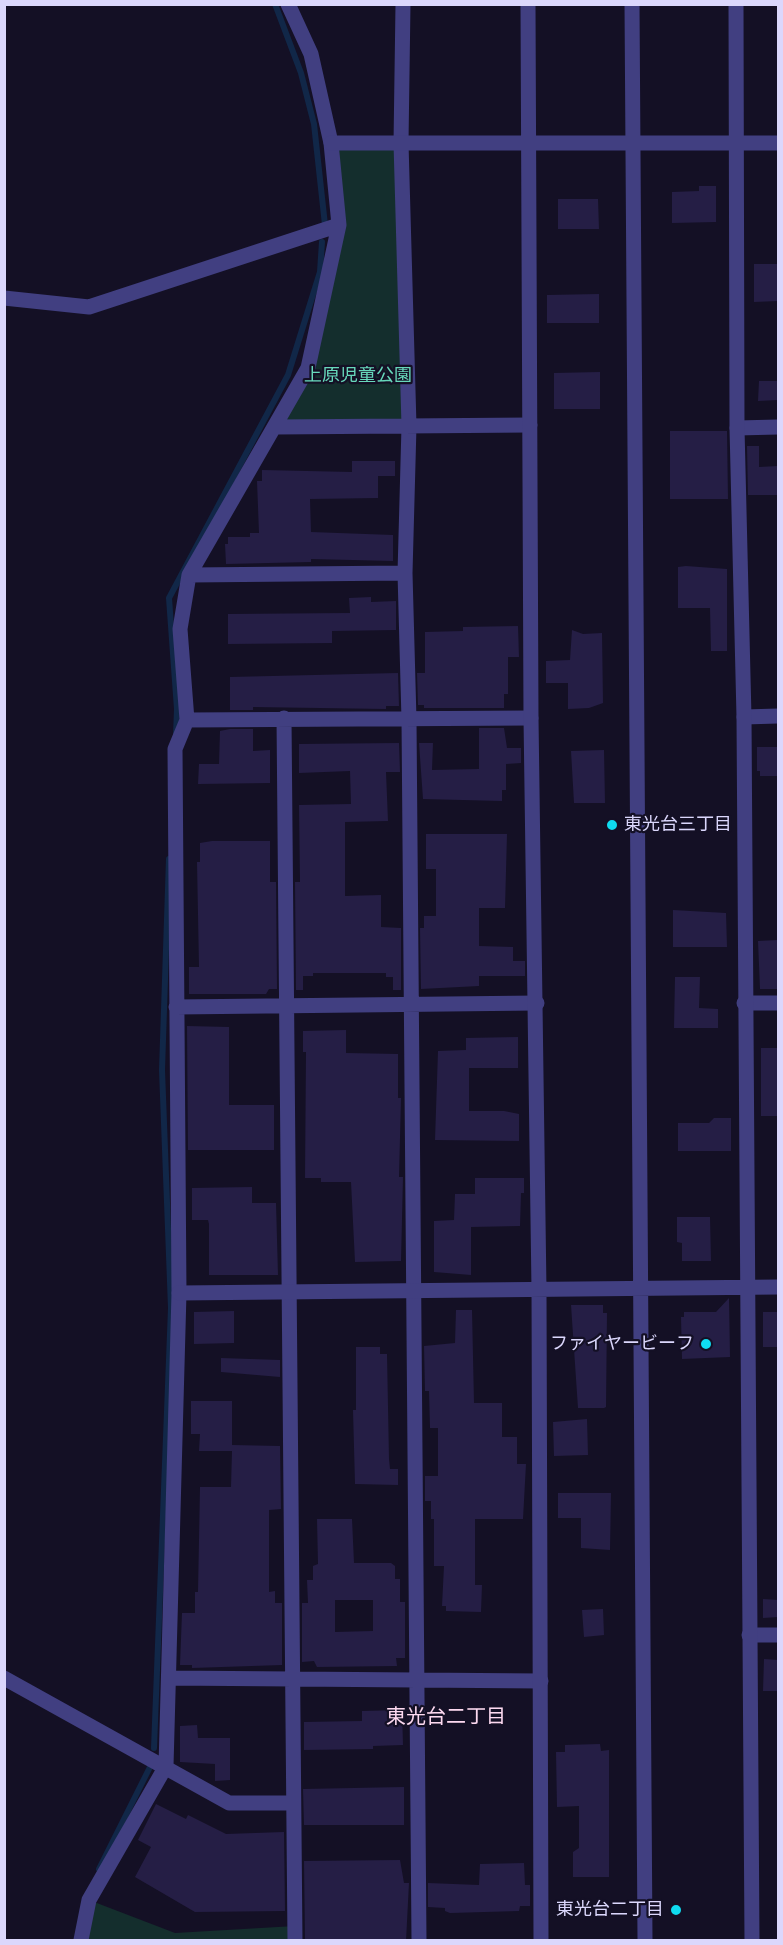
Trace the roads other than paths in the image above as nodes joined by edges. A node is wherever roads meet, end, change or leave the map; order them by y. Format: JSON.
{"nodes":[{"id":1,"x":288,"y":4,"type":"edge"},
{"id":2,"x":404,"y":4,"type":"edge"},
{"id":3,"x":528,"y":4,"type":"edge"},
{"id":4,"x":632,"y":4,"type":"edge"},
{"id":5,"x":736,"y":4,"type":"edge"},
{"id":6,"x":778,"y":142,"type":"edge"},
{"id":7,"x":331,"y":143,"type":"junction"},
{"id":8,"x":401,"y":143,"type":"junction"},
{"id":9,"x":529,"y":143,"type":"junction"},
{"id":10,"x":633,"y":143,"type":"junction"},
{"id":11,"x":736,"y":143,"type":"junction"},
{"id":12,"x":339,"y":225,"type":"junction"},
{"id":13,"x":4,"y":298,"type":"edge"},
{"id":14,"x":530,"y":425,"type":"junction"},
{"id":15,"x":409,"y":426,"type":"junction"},
{"id":16,"x":276,"y":427,"type":"junction"},
{"id":17,"x":778,"y":427,"type":"edge"},
{"id":18,"x":737,"y":428,"type":"junction"},
{"id":19,"x":405,"y":573,"type":"junction"},
{"id":20,"x":189,"y":575,"type":"junction"},
{"id":21,"x":778,"y":716,"type":"edge"},
{"id":22,"x":744,"y":717,"type":"junction"},
{"id":23,"x":284,"y":718,"type":"junction"},
{"id":24,"x":531,"y":718,"type":"junction"},
{"id":25,"x":187,"y":720,"type":"junction"},
{"id":26,"x":409,"y":720,"type":"junction"},
{"id":27,"x":411,"y":1003,"type":"junction"},
{"id":28,"x":537,"y":1003,"type":"junction"},
{"id":29,"x":744,"y":1003,"type":"junction"},
{"id":30,"x":778,"y":1003,"type":"edge"},
{"id":31,"x":286,"y":1006,"type":"junction"},
{"id":32,"x":176,"y":1007,"type":"junction"},
{"id":33,"x":778,"y":1287,"type":"edge"},
{"id":34,"x":746,"y":1288,"type":"junction"},
{"id":35,"x":642,"y":1289,"type":"junction"},
{"id":36,"x":539,"y":1290,"type":"junction"},
{"id":37,"x":413,"y":1291,"type":"junction"},
{"id":38,"x":288,"y":1292,"type":"junction"},
{"id":39,"x":179,"y":1293,"type":"junction"},
{"id":40,"x":749,"y":1635,"type":"junction"},
{"id":41,"x":778,"y":1635,"type":"edge"},
{"id":42,"x":4,"y":1678,"type":"edge"},
{"id":43,"x":169,"y":1678,"type":"junction"},
{"id":44,"x":292,"y":1680,"type":"junction"},
{"id":45,"x":419,"y":1681,"type":"junction"},
{"id":46,"x":541,"y":1681,"type":"junction"},
{"id":47,"x":166,"y":1766,"type":"junction"},
{"id":48,"x":293,"y":1803,"type":"junction"},
{"id":49,"x":81,"y":1941,"type":"edge"},
{"id":50,"x":295,"y":1941,"type":"edge"},
{"id":51,"x":419,"y":1941,"type":"edge"},
{"id":52,"x":541,"y":1941,"type":"edge"},
{"id":53,"x":645,"y":1941,"type":"edge"},
{"id":54,"x":752,"y":1941,"type":"edge"}],
"edges":[{"from":1,"to":7,"type":"street"},
{"from":2,"to":8,"type":"street"},
{"from":3,"to":9,"type":"street"},
{"from":4,"to":10,"type":"street"},
{"from":5,"to":11,"type":"street"},
{"from":6,"to":11,"type":"street"},
{"from":7,"to":8,"type":"street"},
{"from":7,"to":12,"type":"street"},
{"from":8,"to":9,"type":"street"},
{"from":8,"to":15,"type":"street"},
{"from":9,"to":10,"type":"street"},
{"from":9,"to":14,"type":"street"},
{"from":10,"to":11,"type":"street"},
{"from":10,"to":35,"type":"street"},
{"from":11,"to":18,"type":"street"},
{"from":12,"to":13,"type":"street"},
{"from":12,"to":16,"type":"street"},
{"from":14,"to":15,"type":"street"},
{"from":14,"to":24,"type":"street"},
{"from":15,"to":16,"type":"street"},
{"from":15,"to":19,"type":"street"},
{"from":16,"to":20,"type":"street"},
{"from":17,"to":18,"type":"street"},
{"from":18,"to":22,"type":"street"},
{"from":19,"to":20,"type":"street"},
{"from":19,"to":26,"type":"street"},
{"from":20,"to":25,"type":"street"},
{"from":21,"to":22,"type":"street"},
{"from":22,"to":29,"type":"street"},
{"from":23,"to":25,"type":"street"},
{"from":23,"to":26,"type":"street"},
{"from":23,"to":31,"type":"street"},
{"from":24,"to":26,"type":"street"},
{"from":24,"to":28,"type":"street"},
{"from":25,"to":32,"type":"street"},
{"from":26,"to":27,"type":"street"},
{"from":27,"to":28,"type":"street"},
{"from":27,"to":31,"type":"street"},
{"from":27,"to":37,"type":"street"},
{"from":28,"to":36,"type":"street"},
{"from":29,"to":30,"type":"street"},
{"from":29,"to":34,"type":"street"},
{"from":31,"to":32,"type":"street"},
{"from":31,"to":38,"type":"street"},
{"from":32,"to":39,"type":"street"},
{"from":33,"to":34,"type":"street"},
{"from":34,"to":35,"type":"street"},
{"from":34,"to":40,"type":"street"},
{"from":35,"to":36,"type":"street"},
{"from":35,"to":53,"type":"street"},
{"from":36,"to":37,"type":"street"},
{"from":36,"to":46,"type":"street"},
{"from":37,"to":38,"type":"street"},
{"from":37,"to":45,"type":"street"},
{"from":38,"to":39,"type":"street"},
{"from":38,"to":44,"type":"street"},
{"from":39,"to":43,"type":"street"},
{"from":40,"to":41,"type":"street"},
{"from":40,"to":54,"type":"street"},
{"from":42,"to":47,"type":"street"},
{"from":43,"to":44,"type":"street"},
{"from":43,"to":47,"type":"street"},
{"from":44,"to":45,"type":"street"},
{"from":44,"to":48,"type":"street"},
{"from":45,"to":46,"type":"street"},
{"from":45,"to":51,"type":"street"},
{"from":46,"to":52,"type":"street"},
{"from":47,"to":48,"type":"street"},
{"from":47,"to":49,"type":"street"},
{"from":48,"to":50,"type":"street"}]}
